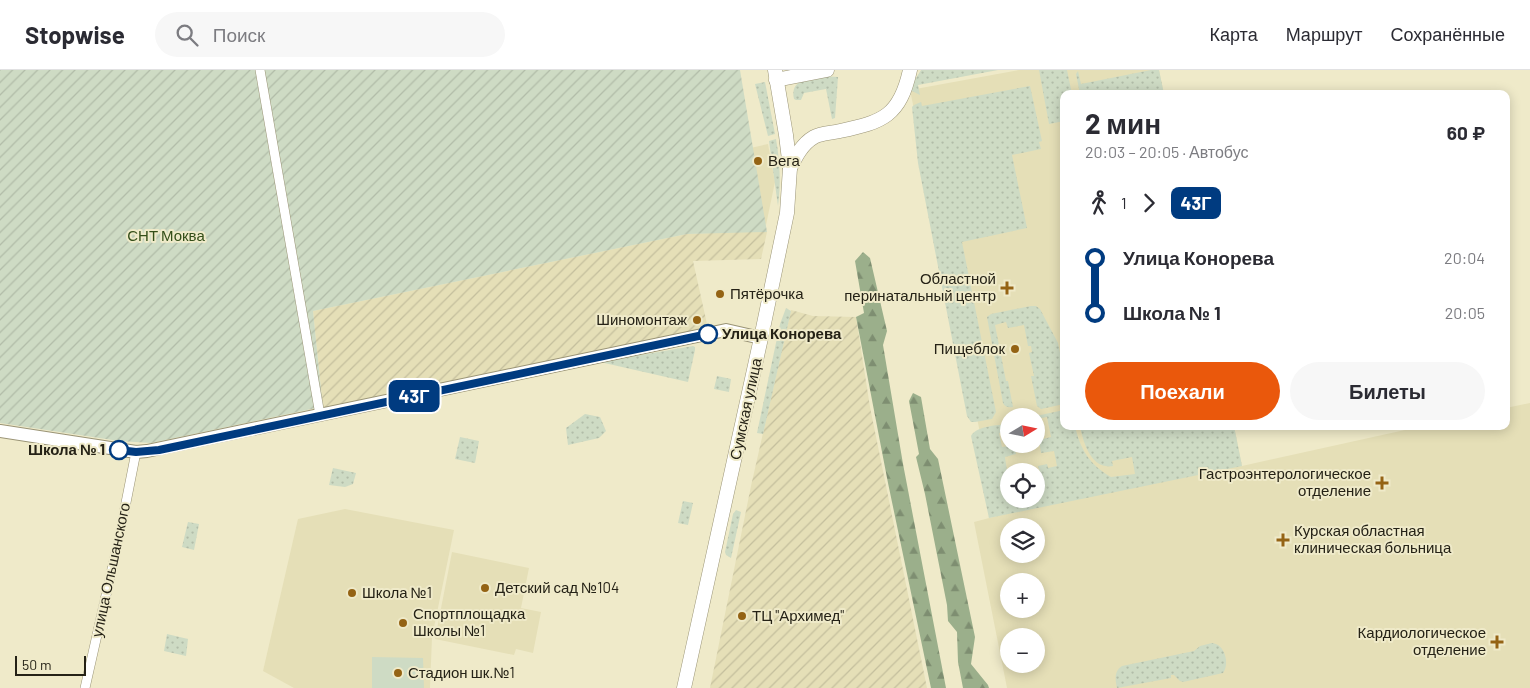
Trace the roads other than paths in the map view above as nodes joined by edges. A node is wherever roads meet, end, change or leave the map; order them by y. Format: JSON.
{"nodes":[{"id":1,"x":260,"y":70,"type":"edge"},
{"id":2,"x":827,"y":70,"type":"edge"},
{"id":3,"x":910,"y":70,"type":"edge"},
{"id":4,"x":776,"y":75,"type":"edge"},
{"id":5,"x":790,"y":168,"type":"junction"},
{"id":6,"x":761,"y":338,"type":"junction"},
{"id":7,"x":320,"y":415,"type":"junction"},
{"id":8,"x":0,"y":431,"type":"edge"},
{"id":9,"x":136,"y":452,"type":"junction"},
{"id":10,"x":85,"y":688,"type":"edge"},
{"id":11,"x":684,"y":688,"type":"edge"}],
"edges":[{"from":1,"to":7,"type":"street"},
{"from":2,"to":4,"type":"main road"},
{"from":3,"to":5,"type":"main road"},
{"from":4,"to":5,"type":"main road","name":"Сумская улица"},
{"from":5,"to":6,"type":"main road","name":"Сумская улица"},
{"from":6,"to":7,"type":"street"},
{"from":6,"to":11,"type":"main road","name":"Сумская улица"},
{"from":7,"to":9,"type":"street"},
{"from":8,"to":9,"type":"street"},
{"from":9,"to":10,"type":"street","name":"улица Ольшанского"}]}
